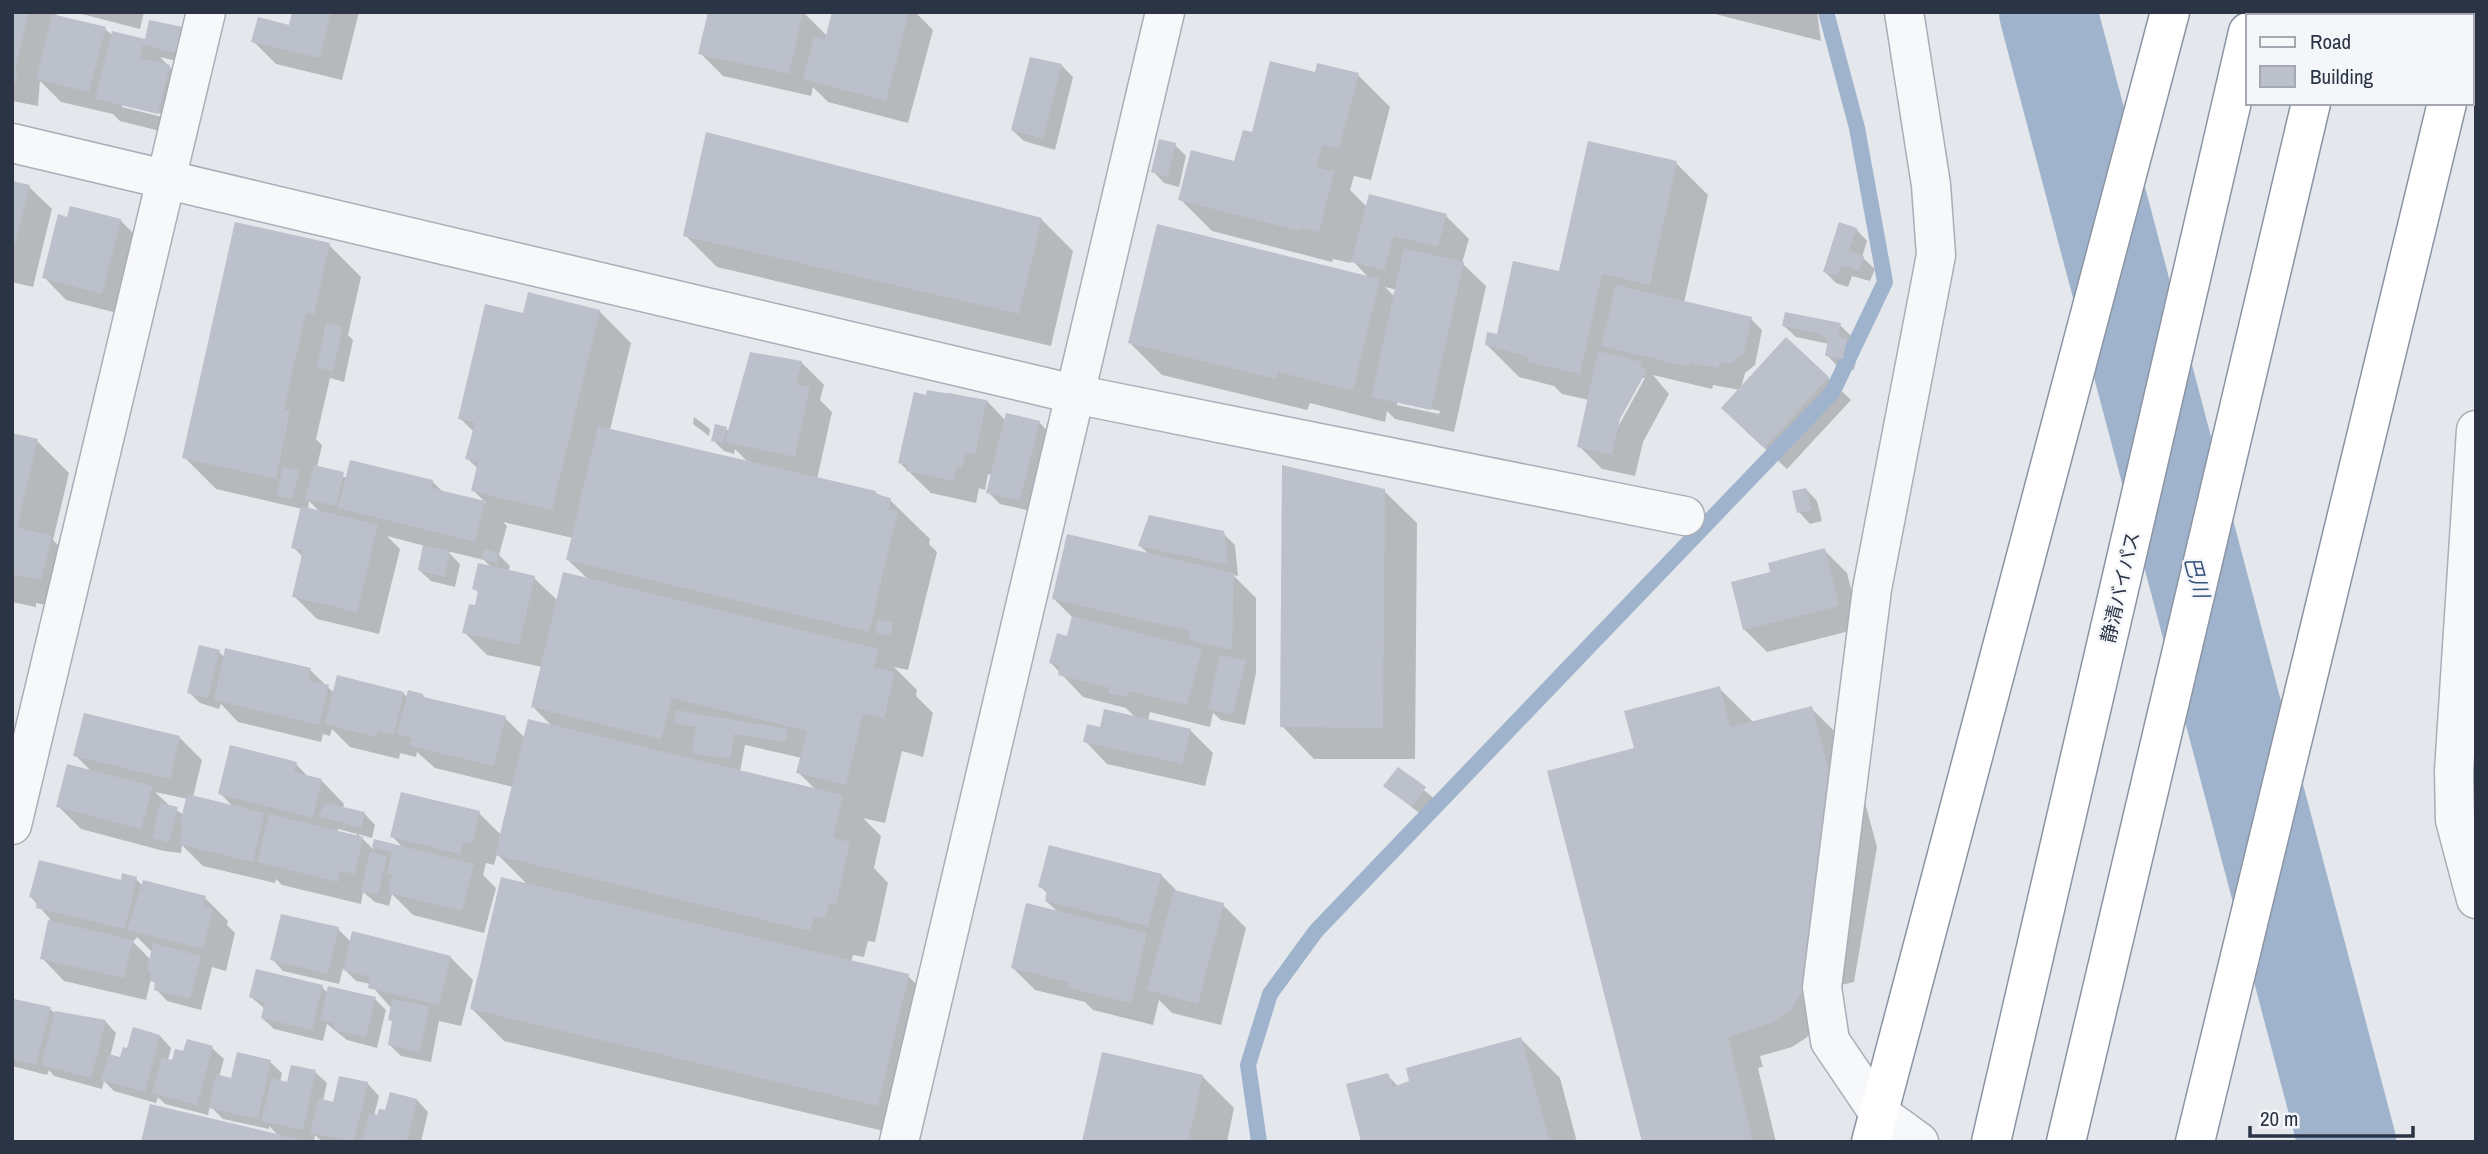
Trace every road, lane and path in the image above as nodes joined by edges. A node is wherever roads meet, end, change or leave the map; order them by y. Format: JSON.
{"nodes":[{"id":1,"x":206,"y":12,"type":"edge"},
{"id":2,"x":1165,"y":12,"type":"edge"},
{"id":3,"x":1904,"y":12,"type":"edge"},
{"id":4,"x":2169,"y":12,"type":"edge"},
{"id":5,"x":2246,"y":41,"type":"edge"},
{"id":6,"x":2311,"y":105,"type":"edge"},
{"id":7,"x":2447,"y":105,"type":"edge"},
{"id":8,"x":12,"y":143,"type":"edge"},
{"id":9,"x":166,"y":180,"type":"junction"},
{"id":10,"x":1074,"y":394,"type":"junction"},
{"id":11,"x":2476,"y":430,"type":"edge"},
{"id":12,"x":1685,"y":516,"type":"dead end"},
{"id":13,"x":12,"y":825,"type":"edge"},
{"id":14,"x":2050,"y":889,"type":"junction"},
{"id":15,"x":2476,"y":899,"type":"edge"},
{"id":16,"x":2107,"y":967,"type":"junction"},
{"id":17,"x":1874,"y":1127,"type":"edge"},
{"id":18,"x":899,"y":1142,"type":"edge"},
{"id":19,"x":1919,"y":1142,"type":"edge"},
{"id":20,"x":1964,"y":1142,"type":"edge"},
{"id":21,"x":1991,"y":1142,"type":"edge"},
{"id":22,"x":2066,"y":1142,"type":"edge"},
{"id":23,"x":2085,"y":1142,"type":"edge"},
{"id":24,"x":2195,"y":1142,"type":"edge"}],
"edges":[{"from":1,"to":9,"type":"street"},
{"from":2,"to":10,"type":"street"},
{"from":3,"to":17,"type":"street"},
{"from":4,"to":17,"type":"highway"},
{"from":5,"to":14,"type":"highway","name":"静清バイパス"},
{"from":6,"to":16,"type":"highway"},
{"from":7,"to":24,"type":"highway"},
{"from":8,"to":9,"type":"street"},
{"from":9,"to":10,"type":"street"},
{"from":9,"to":13,"type":"street"},
{"from":10,"to":12,"type":"street"},
{"from":10,"to":18,"type":"street"},
{"from":11,"to":15,"type":"street"},
{"from":14,"to":20,"type":"highway"},
{"from":14,"to":21,"type":"highway","name":"静清バイパス"},
{"from":16,"to":22,"type":"highway"},
{"from":16,"to":23,"type":"highway"},
{"from":17,"to":19,"type":"street"}]}
